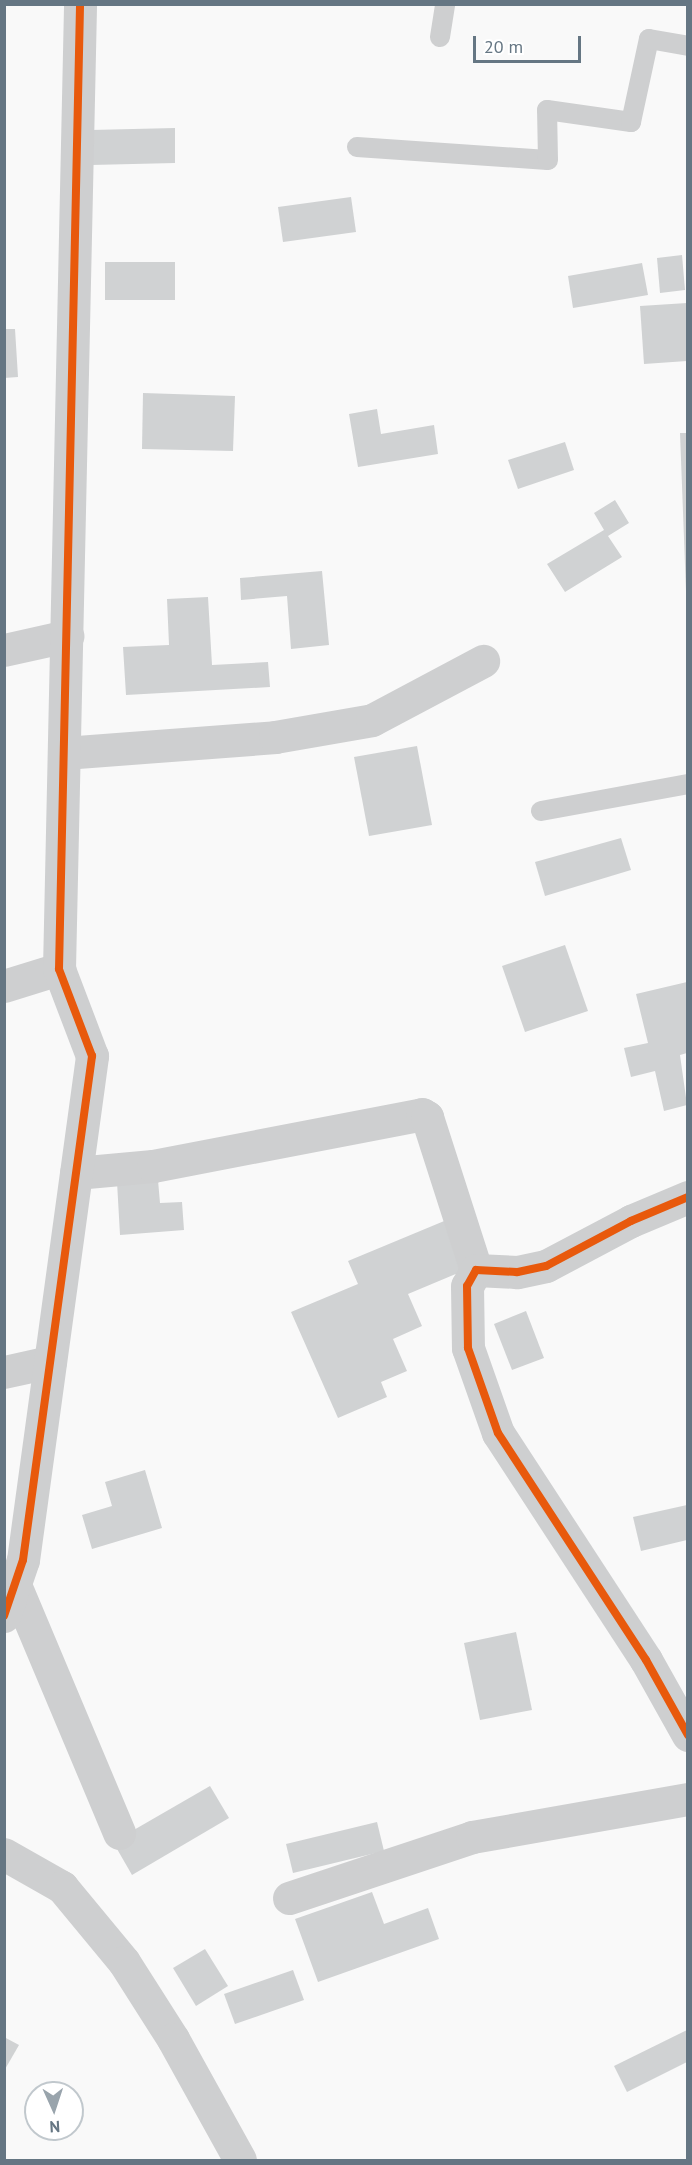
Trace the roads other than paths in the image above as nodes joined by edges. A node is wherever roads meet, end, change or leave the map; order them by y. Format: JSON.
{"nodes":[{"id":1,"x":80,"y":4,"type":"edge"},
{"id":2,"x":445,"y":4,"type":"edge"},
{"id":3,"x":440,"y":37,"type":"dead end"},
{"id":4,"x":687,"y":46,"type":"edge"},
{"id":5,"x":357,"y":147,"type":"dead end"},
{"id":6,"x":67,"y":636,"type":"junction"},
{"id":7,"x":4,"y":650,"type":"edge"},
{"id":8,"x":483,"y":661,"type":"dead end"},
{"id":9,"x":64,"y":753,"type":"junction"},
{"id":10,"x":687,"y":784,"type":"edge"},
{"id":11,"x":541,"y":811,"type":"dead end"},
{"id":12,"x":59,"y":969,"type":"junction"},
{"id":13,"x":4,"y":986,"type":"edge"},
{"id":14,"x":76,"y":1173,"type":"junction"},
{"id":15,"x":687,"y":1197,"type":"edge"},
{"id":16,"x":476,"y":1270,"type":"junction"},
{"id":17,"x":50,"y":1362,"type":"junction"},
{"id":18,"x":4,"y":1372,"type":"edge"},
{"id":19,"x":15,"y":1585,"type":"junction"},
{"id":20,"x":4,"y":1616,"type":"edge"},
{"id":21,"x":687,"y":1735,"type":"edge"},
{"id":22,"x":687,"y":1799,"type":"edge"},
{"id":23,"x":119,"y":1833,"type":"dead end"},
{"id":24,"x":4,"y":1854,"type":"edge"},
{"id":25,"x":289,"y":1898,"type":"dead end"},
{"id":26,"x":240,"y":2160,"type":"edge"}],
"edges":[{"from":1,"to":6,"type":"street"},
{"from":2,"to":3,"type":"lane"},
{"from":4,"to":5,"type":"lane"},
{"from":6,"to":7,"type":"street"},
{"from":6,"to":9,"type":"street"},
{"from":8,"to":9,"type":"street"},
{"from":9,"to":12,"type":"street"},
{"from":10,"to":11,"type":"lane"},
{"from":12,"to":13,"type":"street"},
{"from":12,"to":14,"type":"street"},
{"from":14,"to":16,"type":"street"},
{"from":14,"to":17,"type":"street"},
{"from":15,"to":16,"type":"street"},
{"from":16,"to":21,"type":"street"},
{"from":17,"to":18,"type":"street"},
{"from":17,"to":19,"type":"street"},
{"from":19,"to":20,"type":"street"},
{"from":19,"to":23,"type":"street"},
{"from":22,"to":25,"type":"street"},
{"from":24,"to":26,"type":"street"}]}
